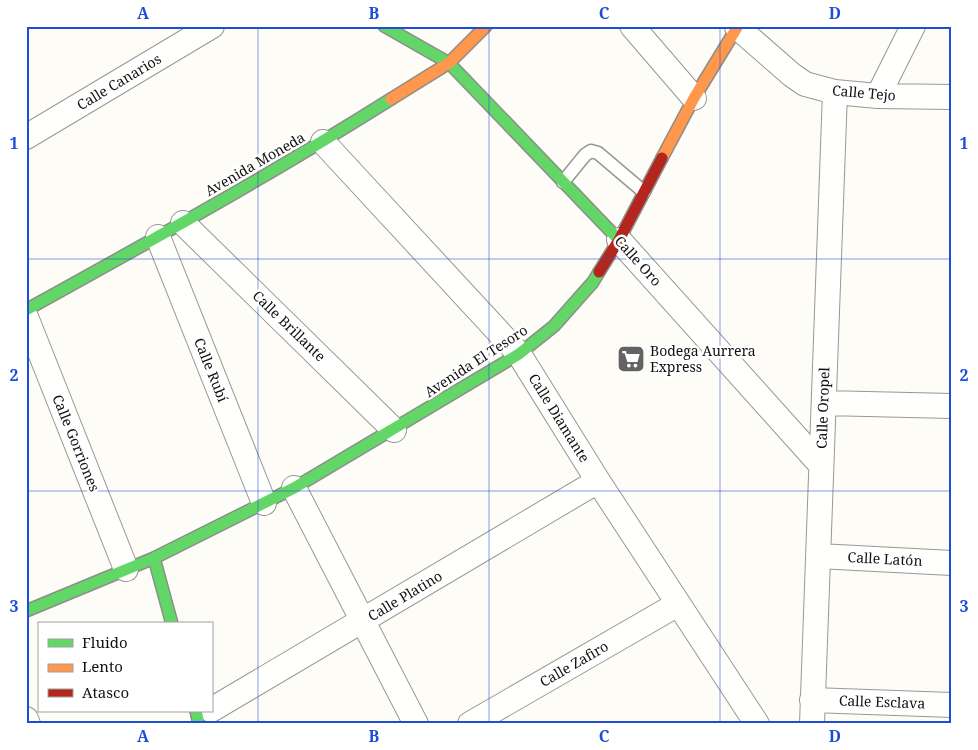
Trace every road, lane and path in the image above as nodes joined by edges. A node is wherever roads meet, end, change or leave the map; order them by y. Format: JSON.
{"nodes":[{"id":1,"x":212,"y":26,"type":"edge"},
{"id":2,"x":384,"y":26,"type":"edge"},
{"id":3,"x":486,"y":26,"type":"edge"},
{"id":4,"x":632,"y":26,"type":"edge"},
{"id":5,"x":912,"y":26,"type":"edge"},
{"id":6,"x":738,"y":27,"type":"edge"},
{"id":7,"x":449,"y":63,"type":"junction"},
{"id":8,"x":835,"y":92,"type":"junction"},
{"id":9,"x":878,"y":96,"type":"junction"},
{"id":10,"x":952,"y":97,"type":"edge"},
{"id":11,"x":694,"y":98,"type":"junction"},
{"id":12,"x":26,"y":137,"type":"edge"},
{"id":13,"x":323,"y":142,"type":"junction"},
{"id":14,"x":563,"y":182,"type":"junction"},
{"id":15,"x":644,"y":192,"type":"junction"},
{"id":16,"x":183,"y":223,"type":"junction"},
{"id":17,"x":158,"y":237,"type":"junction"},
{"id":18,"x":619,"y":240,"type":"junction"},
{"id":19,"x":26,"y":310,"type":"edge"},
{"id":20,"x":26,"y":317,"type":"edge"},
{"id":21,"x":519,"y":354,"type":"junction"},
{"id":22,"x":824,"y":403,"type":"junction"},
{"id":23,"x":952,"y":406,"type":"edge"},
{"id":24,"x":394,"y":430,"type":"junction"},
{"id":25,"x":821,"y":465,"type":"junction"},
{"id":26,"x":598,"y":481,"type":"junction"},
{"id":27,"x":294,"y":488,"type":"junction"},
{"id":28,"x":264,"y":503,"type":"junction"},
{"id":29,"x":818,"y":556,"type":"junction"},
{"id":30,"x":154,"y":558,"type":"junction"},
{"id":31,"x":952,"y":563,"type":"edge"},
{"id":32,"x":126,"y":569,"type":"junction"},
{"id":33,"x":678,"y":604,"type":"junction"},
{"id":34,"x":26,"y":610,"type":"edge"},
{"id":35,"x":171,"y":622,"type":"edge"},
{"id":36,"x":362,"y":622,"type":"junction"},
{"id":37,"x":812,"y":700,"type":"junction"},
{"id":38,"x":952,"y":705,"type":"edge"},
{"id":39,"x":212,"y":710,"type":"edge"},
{"id":40,"x":26,"y":719,"type":"edge"},
{"id":41,"x":28,"y":724,"type":"edge"},
{"id":42,"x":416,"y":724,"type":"edge"},
{"id":43,"x":470,"y":724,"type":"edge"},
{"id":44,"x":757,"y":724,"type":"edge"},
{"id":45,"x":812,"y":724,"type":"edge"}],
"edges":[{"from":1,"to":12,"type":"street","name":"Calle Canarios"},
{"from":2,"to":7,"type":"main road","name":"Calle Oro"},
{"from":3,"to":7,"type":"main road","name":"Avenida Moneda"},
{"from":4,"to":11,"type":"street"},
{"from":5,"to":9,"type":"street"},
{"from":6,"to":8,"type":"street","name":"Calle Tejo"},
{"from":6,"to":11,"type":"main road","name":"Avenida El Tesoro"},
{"from":7,"to":13,"type":"main road","name":"Avenida Moneda"},
{"from":7,"to":14,"type":"main road","name":"Calle Oro"},
{"from":8,"to":9,"type":"street","name":"Calle Tejo"},
{"from":8,"to":22,"type":"street","name":"Calle Oropel"},
{"from":9,"to":10,"type":"street","name":"Calle Tejo"},
{"from":11,"to":15,"type":"main road","name":"Avenida El Tesoro"},
{"from":13,"to":16,"type":"main road","name":"Avenida Moneda"},
{"from":13,"to":21,"type":"street","name":"Calle Diamante"},
{"from":14,"to":15,"type":"lane"},
{"from":14,"to":18,"type":"main road","name":"Calle Oro"},
{"from":15,"to":18,"type":"main road","name":"Avenida El Tesoro"},
{"from":16,"to":17,"type":"main road","name":"Avenida Moneda"},
{"from":16,"to":24,"type":"street","name":"Calle Brillante"},
{"from":17,"to":19,"type":"main road","name":"Avenida Moneda"},
{"from":17,"to":28,"type":"street","name":"Calle Rubí"},
{"from":18,"to":21,"type":"main road","name":"Avenida El Tesoro"},
{"from":18,"to":25,"type":"street","name":"Calle Oro"},
{"from":20,"to":32,"type":"street","name":"Calle Gorriones"},
{"from":21,"to":24,"type":"main road","name":"Avenida El Tesoro"},
{"from":21,"to":26,"type":"street","name":"Calle Diamante"},
{"from":22,"to":23,"type":"street"},
{"from":22,"to":25,"type":"street","name":"Calle Oropel"},
{"from":24,"to":27,"type":"main road","name":"Avenida El Tesoro"},
{"from":25,"to":29,"type":"street","name":"Calle Oropel"},
{"from":26,"to":33,"type":"street","name":"Calle Diamante"},
{"from":26,"to":36,"type":"street","name":"Calle Platino"},
{"from":27,"to":28,"type":"main road","name":"Avenida El Tesoro"},
{"from":27,"to":36,"type":"street"},
{"from":28,"to":30,"type":"main road","name":"Avenida El Tesoro"},
{"from":29,"to":31,"type":"street","name":"Calle Latón"},
{"from":29,"to":37,"type":"street","name":"Calle Oropel"},
{"from":30,"to":32,"type":"main road","name":"Avenida El Tesoro"},
{"from":30,"to":35,"type":"main road"},
{"from":32,"to":34,"type":"main road","name":"Avenida El Tesoro"},
{"from":33,"to":43,"type":"street","name":"Calle Zafiro"},
{"from":33,"to":44,"type":"street","name":"Calle Diamante"},
{"from":36,"to":39,"type":"street","name":"Calle Platino"},
{"from":36,"to":42,"type":"street"},
{"from":37,"to":38,"type":"street","name":"Calle Esclava"},
{"from":37,"to":45,"type":"street","name":"Calle Oropel"},
{"from":40,"to":41,"type":"street"}]}
